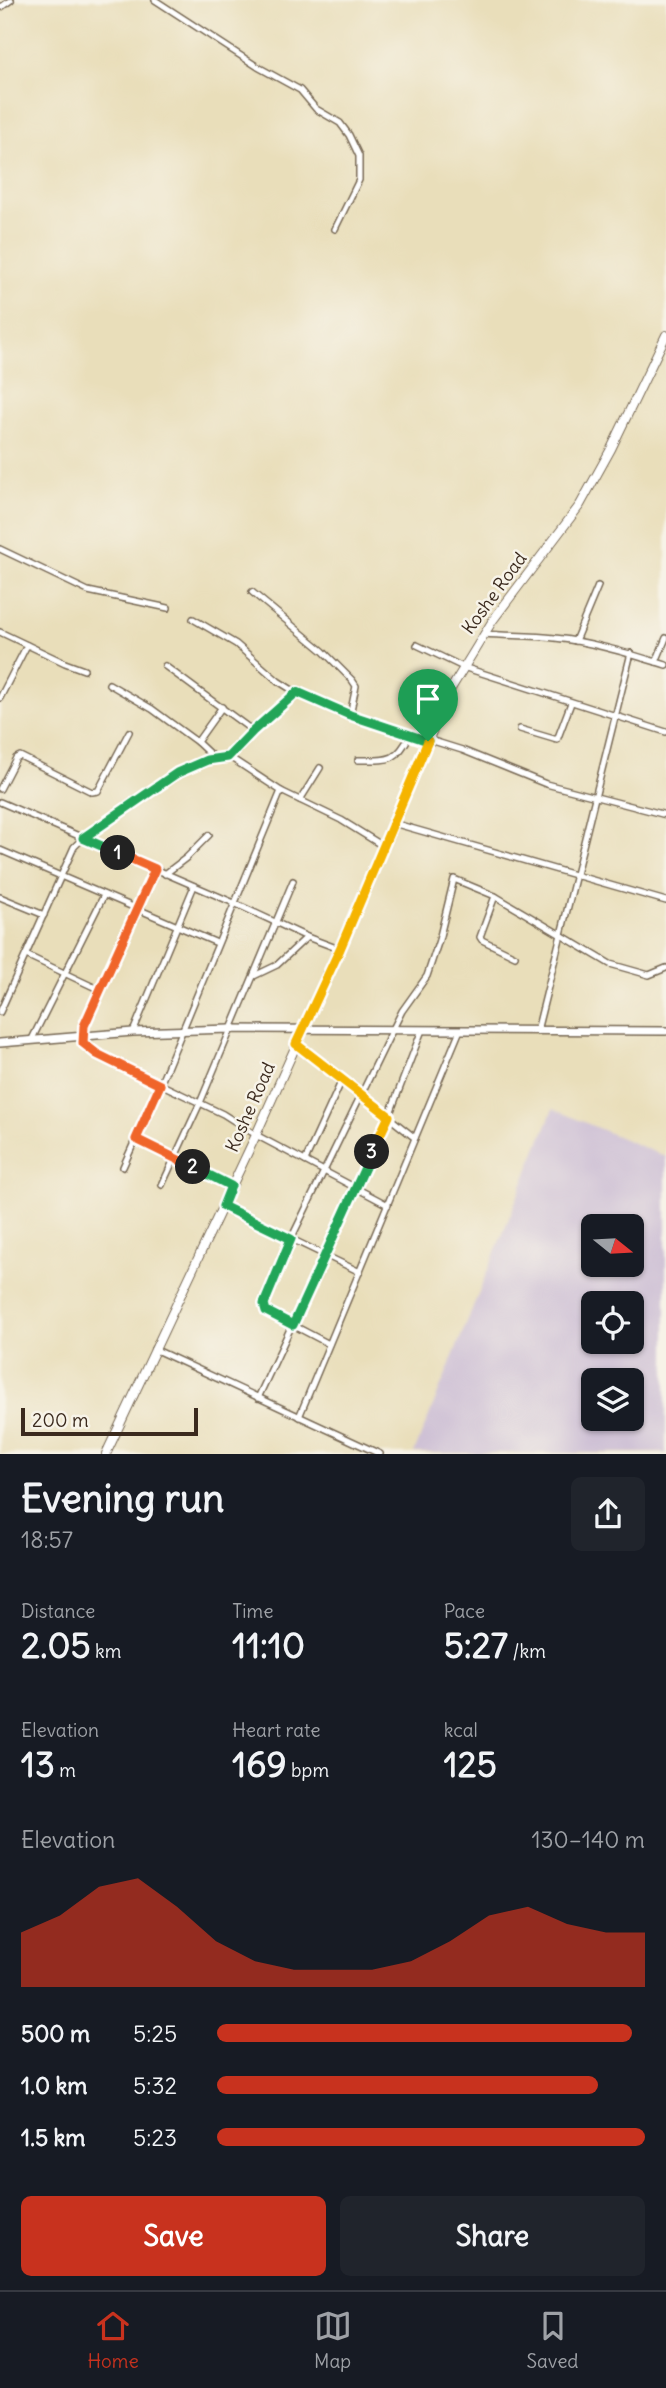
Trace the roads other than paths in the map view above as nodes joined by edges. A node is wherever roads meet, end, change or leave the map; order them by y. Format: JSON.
{"nodes":[{"id":1,"x":11,"y":0,"type":"edge"},
{"id":2,"x":155,"y":0,"type":"edge"},
{"id":3,"x":0,"y":8,"type":"edge"},
{"id":4,"x":335,"y":229,"type":"dead end"},
{"id":5,"x":666,"y":335,"type":"edge"},
{"id":6,"x":0,"y":549,"type":"edge"},
{"id":7,"x":598,"y":586,"type":"dead end"},
{"id":8,"x":252,"y":592,"type":"dead end"},
{"id":9,"x":168,"y":608,"type":"dead end"},
{"id":10,"x":192,"y":620,"type":"dead end"},
{"id":11,"x":0,"y":632,"type":"edge"},
{"id":12,"x":484,"y":634,"type":"junction"},
{"id":13,"x":666,"y":638,"type":"edge"},
{"id":14,"x":575,"y":641,"type":"junction"},
{"id":15,"x":27,"y":645,"type":"junction"},
{"id":16,"x":417,"y":645,"type":"dead end"},
{"id":17,"x":631,"y":653,"type":"junction"},
{"id":18,"x":656,"y":662,"type":"junction"},
{"id":19,"x":666,"y":665,"type":"edge"},
{"id":20,"x":165,"y":666,"type":"dead end"},
{"id":21,"x":463,"y":667,"type":"junction"},
{"id":22,"x":84,"y":670,"type":"dead end"},
{"id":23,"x":109,"y":684,"type":"dead end"},
{"id":24,"x":297,"y":692,"type":"junction"},
{"id":25,"x":0,"y":698,"type":"edge"},
{"id":26,"x":571,"y":702,"type":"junction"},
{"id":27,"x":222,"y":707,"type":"junction"},
{"id":28,"x":350,"y":715,"type":"junction"},
{"id":29,"x":613,"y":716,"type":"junction"},
{"id":30,"x":520,"y":729,"type":"dead end"},
{"id":31,"x":253,"y":731,"type":"junction"},
{"id":32,"x":129,"y":732,"type":"dead end"},
{"id":33,"x":666,"y":732,"type":"edge"},
{"id":34,"x":410,"y":735,"type":"junction"},
{"id":35,"x":428,"y":741,"type":"junction"},
{"id":36,"x":197,"y":743,"type":"junction"},
{"id":37,"x":228,"y":757,"type":"junction"},
{"id":38,"x":214,"y":758,"type":"junction"},
{"id":39,"x":358,"y":760,"type":"dead end"},
{"id":40,"x":320,"y":768,"type":"dead end"},
{"id":41,"x":0,"y":789,"type":"edge"},
{"id":42,"x":281,"y":791,"type":"junction"},
{"id":43,"x":595,"y":796,"type":"junction"},
{"id":44,"x":300,"y":800,"type":"junction"},
{"id":45,"x":0,"y":802,"type":"edge"},
{"id":46,"x":666,"y":815,"type":"edge"},
{"id":47,"x":393,"y":823,"type":"junction"},
{"id":48,"x":209,"y":835,"type":"dead end"},
{"id":49,"x":83,"y":838,"type":"junction"},
{"id":50,"x":383,"y":846,"type":"junction"},
{"id":51,"x":0,"y":850,"type":"edge"},
{"id":52,"x":155,"y":869,"type":"junction"},
{"id":53,"x":165,"y":874,"type":"junction"},
{"id":54,"x":577,"y":874,"type":"junction"},
{"id":55,"x":61,"y":876,"type":"junction"},
{"id":56,"x":293,"y":881,"type":"dead end"},
{"id":57,"x":194,"y":886,"type":"junction"},
{"id":58,"x":104,"y":894,"type":"junction"},
{"id":59,"x":495,"y":896,"type":"junction"},
{"id":60,"x":2,"y":898,"type":"edge"},
{"id":61,"x":666,"y":901,"type":"edge"},
{"id":62,"x":234,"y":903,"type":"junction"},
{"id":63,"x":0,"y":906,"type":"edge"},
{"id":64,"x":138,"y":909,"type":"junction"},
{"id":65,"x":44,"y":915,"type":"junction"},
{"id":66,"x":276,"y":922,"type":"junction"},
{"id":67,"x":178,"y":927,"type":"junction"},
{"id":68,"x":559,"y":936,"type":"junction"},
{"id":69,"x":307,"y":937,"type":"junction"},
{"id":70,"x":217,"y":943,"type":"junction"},
{"id":71,"x":340,"y":949,"type":"junction"},
{"id":72,"x":26,"y":955,"type":"junction"},
{"id":73,"x":515,"y":956,"type":"dead end"},
{"id":74,"x":666,"y":968,"type":"edge"},
{"id":75,"x":64,"y":973,"type":"junction"},
{"id":76,"x":254,"y":976,"type":"junction"},
{"id":77,"x":100,"y":990,"type":"junction"},
{"id":78,"x":1,"y":1008,"type":"edge"},
{"id":79,"x":230,"y":1029,"type":"junction"},
{"id":80,"x":393,"y":1029,"type":"junction"},
{"id":81,"x":422,"y":1030,"type":"junction"},
{"id":82,"x":460,"y":1030,"type":"junction"},
{"id":83,"x":181,"y":1031,"type":"junction"},
{"id":84,"x":302,"y":1031,"type":"junction"},
{"id":85,"x":537,"y":1031,"type":"junction"},
{"id":86,"x":666,"y":1031,"type":"edge"},
{"id":87,"x":133,"y":1032,"type":"junction"},
{"id":88,"x":82,"y":1036,"type":"junction"},
{"id":89,"x":32,"y":1039,"type":"junction"},
{"id":90,"x":0,"y":1043,"type":"edge"},
{"id":91,"x":296,"y":1044,"type":"junction"},
{"id":92,"x":342,"y":1080,"type":"junction"},
{"id":93,"x":160,"y":1085,"type":"junction"},
{"id":94,"x":361,"y":1096,"type":"junction"},
{"id":95,"x":200,"y":1104,"type":"junction"},
{"id":96,"x":389,"y":1116,"type":"junction"},
{"id":97,"x":256,"y":1135,"type":"junction"},
{"id":98,"x":415,"y":1138,"type":"junction"},
{"id":99,"x":136,"y":1139,"type":"junction"},
{"id":100,"x":175,"y":1158,"type":"junction"},
{"id":101,"x":305,"y":1161,"type":"junction"},
{"id":102,"x":123,"y":1167,"type":"dead end"},
{"id":103,"x":324,"y":1171,"type":"junction"},
{"id":104,"x":162,"y":1185,"type":"dead end"},
{"id":105,"x":231,"y":1186,"type":"junction"},
{"id":106,"x":355,"y":1189,"type":"junction"},
{"id":107,"x":388,"y":1205,"type":"junction"},
{"id":108,"x":223,"y":1206,"type":"junction"},
{"id":109,"x":291,"y":1239,"type":"junction"},
{"id":110,"x":325,"y":1255,"type":"junction"},
{"id":111,"x":360,"y":1272,"type":"junction"},
{"id":112,"x":293,"y":1325,"type":"junction"},
{"id":113,"x":329,"y":1344,"type":"junction"},
{"id":114,"x":154,"y":1349,"type":"junction"},
{"id":115,"x":258,"y":1398,"type":"junction"},
{"id":116,"x":299,"y":1418,"type":"junction"},
{"id":117,"x":106,"y":1454,"type":"edge"},
{"id":118,"x":380,"y":1454,"type":"edge"}],
"edges":[{"from":1,"to":3,"type":"street"},
{"from":2,"to":4,"type":"street"},
{"from":5,"to":12,"type":"main road","name":"Koshe Road"},
{"from":6,"to":9,"type":"street"},
{"from":7,"to":14,"type":"street"},
{"from":8,"to":28,"type":"street"},
{"from":10,"to":24,"type":"street"},
{"from":11,"to":15,"type":"street"},
{"from":12,"to":14,"type":"street"},
{"from":12,"to":21,"type":"main road","name":"Koshe Road"},
{"from":13,"to":18,"type":"street"},
{"from":14,"to":17,"type":"street"},
{"from":15,"to":22,"type":"street"},
{"from":15,"to":25,"type":"street"},
{"from":16,"to":21,"type":"street"},
{"from":17,"to":18,"type":"street"},
{"from":17,"to":29,"type":"street"},
{"from":18,"to":19,"type":"street"},
{"from":20,"to":27,"type":"street"},
{"from":21,"to":26,"type":"street"},
{"from":21,"to":35,"type":"main road","name":"Koshe Road"},
{"from":23,"to":36,"type":"street"},
{"from":24,"to":28,"type":"street"},
{"from":24,"to":31,"type":"street"},
{"from":26,"to":29,"type":"street"},
{"from":26,"to":30,"type":"street"},
{"from":27,"to":31,"type":"street"},
{"from":27,"to":36,"type":"street"},
{"from":28,"to":34,"type":"street"},
{"from":29,"to":33,"type":"street"},
{"from":29,"to":43,"type":"street"},
{"from":31,"to":37,"type":"street"},
{"from":32,"to":41,"type":"street"},
{"from":34,"to":35,"type":"street"},
{"from":34,"to":39,"type":"street"},
{"from":35,"to":43,"type":"street"},
{"from":35,"to":47,"type":"main road","name":"Koshe Road"},
{"from":36,"to":38,"type":"street"},
{"from":37,"to":38,"type":"street"},
{"from":37,"to":42,"type":"street"},
{"from":38,"to":49,"type":"street"},
{"from":40,"to":44,"type":"street"},
{"from":42,"to":44,"type":"street"},
{"from":42,"to":62,"type":"street"},
{"from":43,"to":46,"type":"street"},
{"from":43,"to":54,"type":"street"},
{"from":44,"to":50,"type":"street"},
{"from":45,"to":49,"type":"street"},
{"from":47,"to":50,"type":"main road","name":"Koshe Road"},
{"from":47,"to":54,"type":"street"},
{"from":48,"to":53,"type":"street"},
{"from":49,"to":52,"type":"street"},
{"from":49,"to":55,"type":"street"},
{"from":50,"to":71,"type":"main road","name":"Koshe Road"},
{"from":51,"to":55,"type":"street"},
{"from":52,"to":53,"type":"street"},
{"from":52,"to":64,"type":"street"},
{"from":53,"to":57,"type":"street"},
{"from":54,"to":61,"type":"street"},
{"from":54,"to":68,"type":"street"},
{"from":55,"to":58,"type":"street"},
{"from":55,"to":65,"type":"street"},
{"from":56,"to":66,"type":"street"},
{"from":57,"to":62,"type":"street"},
{"from":57,"to":67,"type":"street"},
{"from":58,"to":64,"type":"street"},
{"from":58,"to":75,"type":"street"},
{"from":59,"to":68,"type":"street"},
{"from":59,"to":73,"type":"street"},
{"from":59,"to":80,"type":"street"},
{"from":60,"to":63,"type":"street"},
{"from":60,"to":65,"type":"street"},
{"from":62,"to":66,"type":"street"},
{"from":62,"to":70,"type":"street"},
{"from":64,"to":67,"type":"street"},
{"from":64,"to":77,"type":"street"},
{"from":65,"to":72,"type":"street"},
{"from":66,"to":69,"type":"street"},
{"from":66,"to":76,"type":"street"},
{"from":67,"to":70,"type":"street"},
{"from":67,"to":87,"type":"street"},
{"from":68,"to":74,"type":"street"},
{"from":68,"to":85,"type":"street"},
{"from":69,"to":71,"type":"street"},
{"from":69,"to":76,"type":"street"},
{"from":70,"to":83,"type":"street"},
{"from":71,"to":84,"type":"main road","name":"Koshe Road"},
{"from":72,"to":75,"type":"street"},
{"from":72,"to":78,"type":"street"},
{"from":75,"to":77,"type":"street"},
{"from":75,"to":89,"type":"street"},
{"from":76,"to":79,"type":"street"},
{"from":77,"to":88,"type":"street"},
{"from":79,"to":83,"type":"street"},
{"from":79,"to":84,"type":"street"},
{"from":79,"to":95,"type":"street"},
{"from":80,"to":81,"type":"street"},
{"from":80,"to":84,"type":"street"},
{"from":80,"to":94,"type":"street"},
{"from":81,"to":82,"type":"street"},
{"from":81,"to":96,"type":"street"},
{"from":82,"to":85,"type":"street"},
{"from":82,"to":98,"type":"street"},
{"from":83,"to":87,"type":"street"},
{"from":83,"to":93,"type":"street"},
{"from":84,"to":91,"type":"main road","name":"Koshe Road"},
{"from":85,"to":86,"type":"street"},
{"from":87,"to":88,"type":"street"},
{"from":88,"to":89,"type":"street"},
{"from":88,"to":93,"type":"street"},
{"from":89,"to":90,"type":"street"},
{"from":91,"to":92,"type":"street"},
{"from":91,"to":97,"type":"main road","name":"Koshe Road"},
{"from":92,"to":94,"type":"street"},
{"from":92,"to":101,"type":"street"},
{"from":93,"to":95,"type":"street"},
{"from":93,"to":99,"type":"street"},
{"from":94,"to":96,"type":"street"},
{"from":94,"to":103,"type":"street"},
{"from":95,"to":97,"type":"street"},
{"from":95,"to":100,"type":"street"},
{"from":96,"to":98,"type":"street"},
{"from":96,"to":106,"type":"street"},
{"from":97,"to":101,"type":"street"},
{"from":97,"to":105,"type":"main road","name":"Koshe Road"},
{"from":98,"to":107,"type":"street"},
{"from":99,"to":100,"type":"street"},
{"from":99,"to":102,"type":"street"},
{"from":100,"to":104,"type":"street"},
{"from":100,"to":105,"type":"street"},
{"from":101,"to":103,"type":"street"},
{"from":103,"to":106,"type":"street"},
{"from":103,"to":109,"type":"street"},
{"from":105,"to":108,"type":"main road","name":"Koshe Road"},
{"from":106,"to":107,"type":"street"},
{"from":106,"to":110,"type":"street"},
{"from":107,"to":111,"type":"street"},
{"from":108,"to":109,"type":"street"},
{"from":108,"to":114,"type":"main road","name":"Koshe Road"},
{"from":109,"to":110,"type":"street"},
{"from":109,"to":112,"type":"street"},
{"from":110,"to":111,"type":"street"},
{"from":110,"to":112,"type":"street"},
{"from":111,"to":113,"type":"street"},
{"from":112,"to":113,"type":"street"},
{"from":112,"to":115,"type":"street"},
{"from":113,"to":116,"type":"street"},
{"from":114,"to":115,"type":"street"},
{"from":114,"to":117,"type":"main road","name":"Koshe Road"},
{"from":115,"to":116,"type":"street"},
{"from":116,"to":118,"type":"street"}]}
